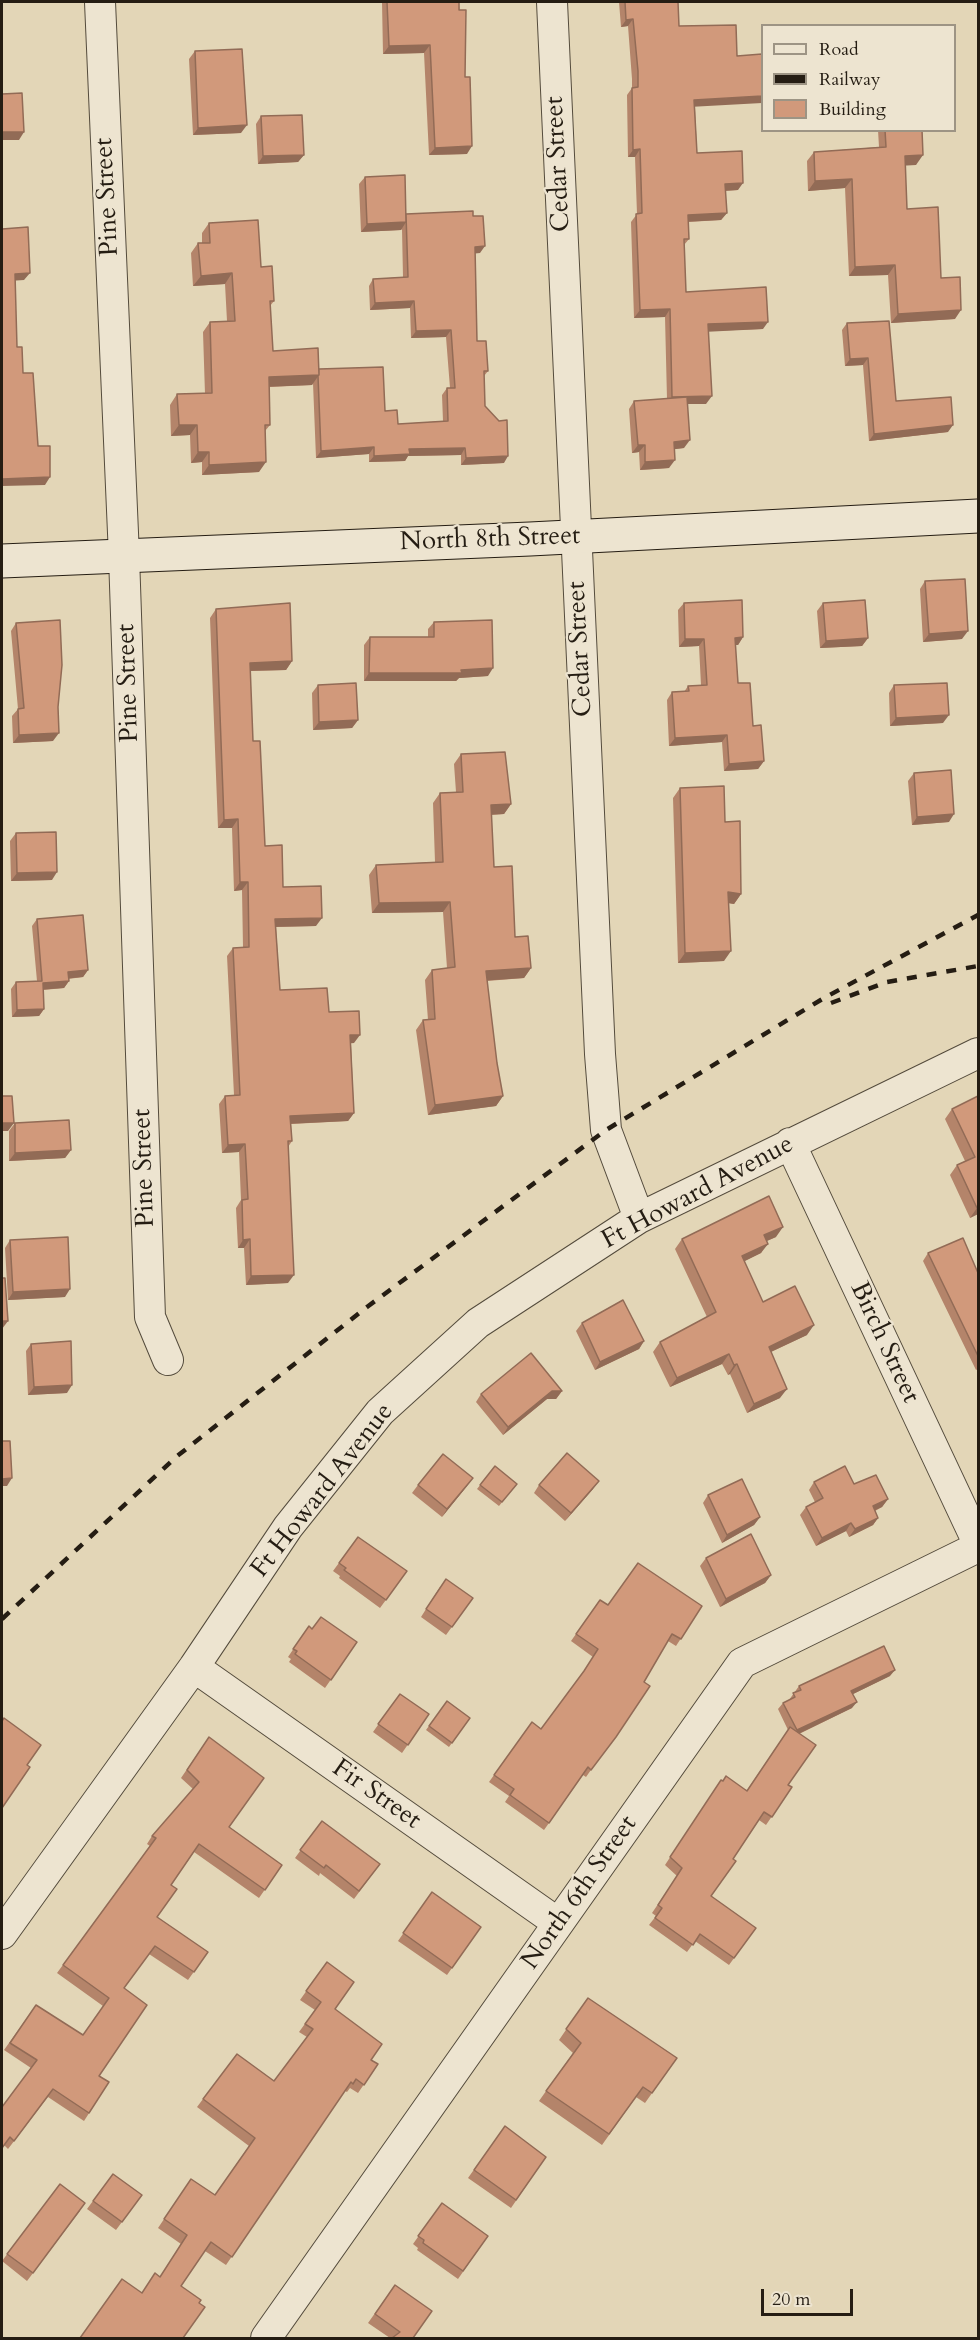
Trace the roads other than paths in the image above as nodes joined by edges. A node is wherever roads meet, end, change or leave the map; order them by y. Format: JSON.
{"nodes":[{"id":1,"x":100,"y":2,"type":"edge"},
{"id":2,"x":552,"y":2,"type":"edge"},
{"id":3,"x":978,"y":516,"type":"edge"},
{"id":4,"x":576,"y":537,"type":"junction"},
{"id":5,"x":124,"y":556,"type":"junction"},
{"id":6,"x":2,"y":561,"type":"edge"},
{"id":7,"x":978,"y":1053,"type":"edge"},
{"id":8,"x":790,"y":1143,"type":"junction"},
{"id":9,"x":639,"y":1218,"type":"junction"},
{"id":10,"x":168,"y":1360,"type":"dead end"},
{"id":11,"x":978,"y":1545,"type":"edge"},
{"id":12,"x":194,"y":1667,"type":"junction"},
{"id":13,"x":558,"y":1923,"type":"junction"},
{"id":14,"x":2,"y":1934,"type":"edge"},
{"id":15,"x":266,"y":2338,"type":"edge"}],
"edges":[{"from":1,"to":5,"type":"street","name":"Pine Street"},
{"from":2,"to":4,"type":"street","name":"Cedar Street"},
{"from":3,"to":4,"type":"main road","name":"North 8th Street"},
{"from":4,"to":5,"type":"main road","name":"North 8th Street"},
{"from":4,"to":9,"type":"street","name":"Cedar Street"},
{"from":5,"to":6,"type":"main road","name":"North 8th Street"},
{"from":5,"to":10,"type":"street","name":"Pine Street"},
{"from":7,"to":8,"type":"street","name":"Ft Howard Avenue"},
{"from":8,"to":9,"type":"street","name":"Ft Howard Avenue"},
{"from":8,"to":11,"type":"street","name":"Birch Street"},
{"from":9,"to":12,"type":"street","name":"Ft Howard Avenue"},
{"from":11,"to":13,"type":"street","name":"North 6th Street"},
{"from":12,"to":13,"type":"street","name":"Fir Street"},
{"from":12,"to":14,"type":"street","name":"Ft Howard Avenue"},
{"from":13,"to":15,"type":"street","name":"North 6th Street"}]}
